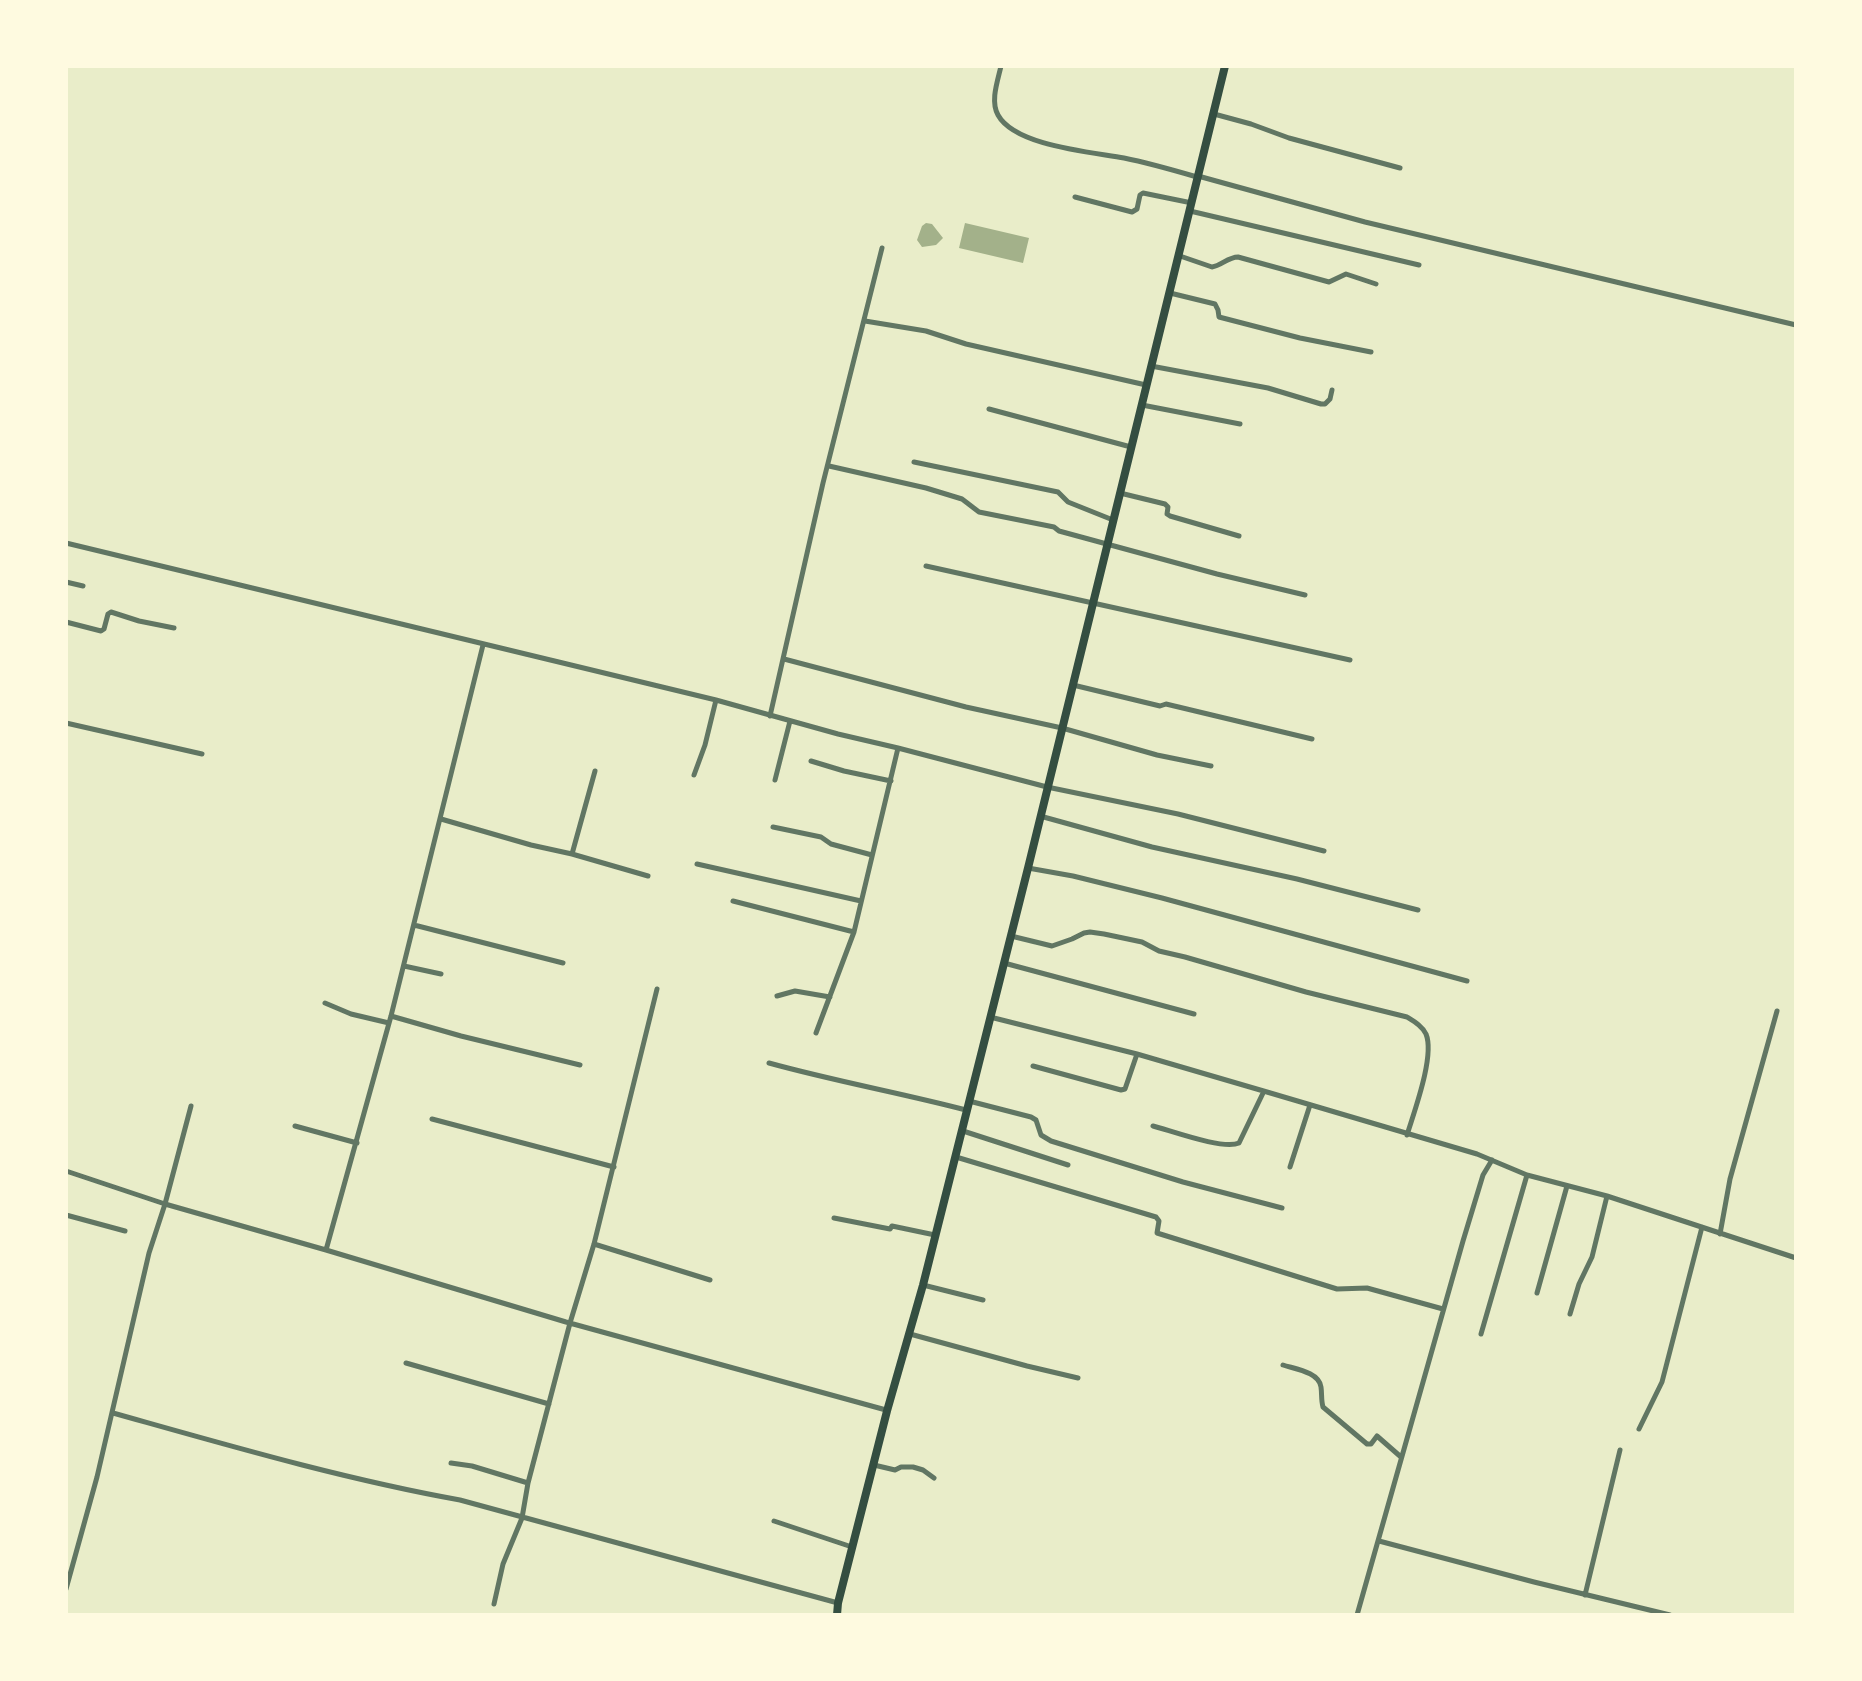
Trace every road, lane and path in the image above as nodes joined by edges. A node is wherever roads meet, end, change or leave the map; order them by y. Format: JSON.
{"nodes":[{"id":1,"x":1001,"y":66,"type":"edge"},
{"id":2,"x":1225,"y":66,"type":"edge"},
{"id":3,"x":1214,"y":114,"type":"junction"},
{"id":4,"x":1400,"y":168,"type":"dead end"},
{"id":5,"x":1198,"y":176,"type":"junction"},
{"id":6,"x":1075,"y":197,"type":"dead end"},
{"id":7,"x":1191,"y":207,"type":"junction"},
{"id":8,"x":882,"y":248,"type":"dead end"},
{"id":9,"x":1180,"y":256,"type":"junction"},
{"id":10,"x":1419,"y":265,"type":"dead end"},
{"id":11,"x":1376,"y":284,"type":"dead end"},
{"id":12,"x":1170,"y":293,"type":"junction"},
{"id":13,"x":865,"y":321,"type":"junction"},
{"id":14,"x":1796,"y":325,"type":"edge"},
{"id":15,"x":1371,"y":352,"type":"dead end"},
{"id":16,"x":1151,"y":366,"type":"junction"},
{"id":17,"x":1146,"y":385,"type":"junction"},
{"id":18,"x":1332,"y":390,"type":"dead end"},
{"id":19,"x":1141,"y":405,"type":"junction"},
{"id":20,"x":989,"y":409,"type":"dead end"},
{"id":21,"x":1240,"y":424,"type":"dead end"},
{"id":22,"x":1131,"y":447,"type":"junction"},
{"id":23,"x":914,"y":462,"type":"dead end"},
{"id":24,"x":829,"y":466,"type":"junction"},
{"id":25,"x":1120,"y":493,"type":"junction"},
{"id":26,"x":1113,"y":520,"type":"junction"},
{"id":27,"x":1239,"y":536,"type":"dead end"},
{"id":28,"x":66,"y":543,"type":"edge"},
{"id":29,"x":1107,"y":544,"type":"junction"},
{"id":30,"x":926,"y":566,"type":"dead end"},
{"id":31,"x":66,"y":582,"type":"edge"},
{"id":32,"x":83,"y":586,"type":"dead end"},
{"id":33,"x":1305,"y":595,"type":"dead end"},
{"id":34,"x":1094,"y":603,"type":"junction"},
{"id":35,"x":66,"y":622,"type":"edge"},
{"id":36,"x":174,"y":628,"type":"dead end"},
{"id":37,"x":483,"y":645,"type":"junction"},
{"id":38,"x":784,"y":659,"type":"junction"},
{"id":39,"x":1350,"y":660,"type":"dead end"},
{"id":40,"x":1073,"y":685,"type":"junction"},
{"id":41,"x":716,"y":700,"type":"junction"},
{"id":42,"x":770,"y":716,"type":"junction"},
{"id":43,"x":790,"y":721,"type":"junction"},
{"id":44,"x":66,"y":723,"type":"edge"},
{"id":45,"x":1062,"y":728,"type":"junction"},
{"id":46,"x":1312,"y":739,"type":"dead end"},
{"id":47,"x":898,"y":748,"type":"junction"},
{"id":48,"x":202,"y":754,"type":"dead end"},
{"id":49,"x":811,"y":761,"type":"dead end"},
{"id":50,"x":1211,"y":766,"type":"dead end"},
{"id":51,"x":595,"y":771,"type":"dead end"},
{"id":52,"x":694,"y":775,"type":"dead end"},
{"id":53,"x":775,"y":780,"type":"dead end"},
{"id":54,"x":891,"y":781,"type":"junction"},
{"id":55,"x":1047,"y":787,"type":"junction"},
{"id":56,"x":1040,"y":816,"type":"junction"},
{"id":57,"x":441,"y":819,"type":"junction"},
{"id":58,"x":773,"y":827,"type":"dead end"},
{"id":59,"x":1324,"y":851,"type":"dead end"},
{"id":60,"x":572,"y":854,"type":"junction"},
{"id":61,"x":872,"y":855,"type":"junction"},
{"id":62,"x":697,"y":864,"type":"dead end"},
{"id":63,"x":1028,"y":868,"type":"junction"},
{"id":64,"x":648,"y":876,"type":"dead end"},
{"id":65,"x":733,"y":901,"type":"dead end"},
{"id":66,"x":861,"y":901,"type":"junction"},
{"id":67,"x":1418,"y":910,"type":"dead end"},
{"id":68,"x":414,"y":925,"type":"junction"},
{"id":69,"x":854,"y":932,"type":"junction"},
{"id":70,"x":1010,"y":935,"type":"junction"},
{"id":71,"x":563,"y":963,"type":"dead end"},
{"id":72,"x":1003,"y":963,"type":"junction"},
{"id":73,"x":404,"y":966,"type":"junction"},
{"id":74,"x":441,"y":974,"type":"dead end"},
{"id":75,"x":1467,"y":981,"type":"dead end"},
{"id":76,"x":657,"y":989,"type":"dead end"},
{"id":77,"x":777,"y":996,"type":"dead end"},
{"id":78,"x":830,"y":997,"type":"junction"},
{"id":79,"x":325,"y":1003,"type":"dead end"},
{"id":80,"x":1777,"y":1011,"type":"dead end"},
{"id":81,"x":1194,"y":1014,"type":"dead end"},
{"id":82,"x":990,"y":1017,"type":"junction"},
{"id":83,"x":390,"y":1020,"type":"junction"},
{"id":84,"x":816,"y":1033,"type":"dead end"},
{"id":85,"x":1137,"y":1054,"type":"junction"},
{"id":86,"x":769,"y":1063,"type":"dead end"},
{"id":87,"x":580,"y":1065,"type":"dead end"},
{"id":88,"x":1033,"y":1066,"type":"dead end"},
{"id":89,"x":1264,"y":1091,"type":"junction"},
{"id":90,"x":1310,"y":1105,"type":"junction"},
{"id":91,"x":191,"y":1106,"type":"dead end"},
{"id":92,"x":967,"y":1106,"type":"junction"},
{"id":93,"x":432,"y":1119,"type":"dead end"},
{"id":94,"x":295,"y":1126,"type":"dead end"},
{"id":95,"x":1153,"y":1126,"type":"dead end"},
{"id":96,"x":961,"y":1130,"type":"junction"},
{"id":97,"x":1407,"y":1135,"type":"junction"},
{"id":98,"x":357,"y":1143,"type":"junction"},
{"id":99,"x":955,"y":1156,"type":"junction"},
{"id":100,"x":1492,"y":1160,"type":"junction"},
{"id":101,"x":1068,"y":1165,"type":"dead end"},
{"id":102,"x":614,"y":1167,"type":"junction"},
{"id":103,"x":1290,"y":1167,"type":"dead end"},
{"id":104,"x":66,"y":1171,"type":"edge"},
{"id":105,"x":1527,"y":1175,"type":"junction"},
{"id":106,"x":1567,"y":1186,"type":"junction"},
{"id":107,"x":1607,"y":1196,"type":"junction"},
{"id":108,"x":165,"y":1204,"type":"junction"},
{"id":109,"x":1282,"y":1208,"type":"dead end"},
{"id":110,"x":66,"y":1215,"type":"edge"},
{"id":111,"x":834,"y":1218,"type":"dead end"},
{"id":112,"x":1702,"y":1227,"type":"junction"},
{"id":113,"x":125,"y":1231,"type":"dead end"},
{"id":114,"x":1720,"y":1234,"type":"junction"},
{"id":115,"x":935,"y":1235,"type":"junction"},
{"id":116,"x":594,"y":1244,"type":"junction"},
{"id":117,"x":326,"y":1250,"type":"junction"},
{"id":118,"x":1796,"y":1258,"type":"edge"},
{"id":119,"x":710,"y":1280,"type":"dead end"},
{"id":120,"x":923,"y":1285,"type":"junction"},
{"id":121,"x":1537,"y":1293,"type":"dead end"},
{"id":122,"x":983,"y":1300,"type":"dead end"},
{"id":123,"x":1443,"y":1309,"type":"junction"},
{"id":124,"x":1570,"y":1314,"type":"dead end"},
{"id":125,"x":570,"y":1323,"type":"junction"},
{"id":126,"x":910,"y":1334,"type":"junction"},
{"id":127,"x":1481,"y":1334,"type":"dead end"},
{"id":128,"x":406,"y":1363,"type":"dead end"},
{"id":129,"x":1283,"y":1365,"type":"dead end"},
{"id":130,"x":1078,"y":1378,"type":"dead end"},
{"id":131,"x":549,"y":1404,"type":"junction"},
{"id":132,"x":887,"y":1411,"type":"junction"},
{"id":133,"x":113,"y":1413,"type":"junction"},
{"id":134,"x":1639,"y":1429,"type":"dead end"},
{"id":135,"x":1620,"y":1450,"type":"dead end"},
{"id":136,"x":1401,"y":1458,"type":"junction"},
{"id":137,"x":451,"y":1463,"type":"dead end"},
{"id":138,"x":874,"y":1465,"type":"junction"},
{"id":139,"x":934,"y":1478,"type":"dead end"},
{"id":140,"x":528,"y":1483,"type":"junction"},
{"id":141,"x":522,"y":1518,"type":"junction"},
{"id":142,"x":774,"y":1521,"type":"dead end"},
{"id":143,"x":1379,"y":1541,"type":"junction"},
{"id":144,"x":852,"y":1547,"type":"junction"},
{"id":145,"x":66,"y":1589,"type":"edge"},
{"id":146,"x":1585,"y":1595,"type":"junction"},
{"id":147,"x":494,"y":1604,"type":"dead end"},
{"id":148,"x":837,"y":1611,"type":"edge"},
{"id":149,"x":1357,"y":1615,"type":"edge"},
{"id":150,"x":1670,"y":1615,"type":"edge"}],
"edges":[{"from":1,"to":5,"type":"street"},
{"from":2,"to":3,"type":"highway"},
{"from":3,"to":4,"type":"street"},
{"from":3,"to":5,"type":"highway"},
{"from":5,"to":7,"type":"highway"},
{"from":5,"to":14,"type":"street"},
{"from":6,"to":7,"type":"street"},
{"from":7,"to":9,"type":"highway"},
{"from":7,"to":10,"type":"street"},
{"from":8,"to":13,"type":"street"},
{"from":9,"to":11,"type":"street"},
{"from":9,"to":12,"type":"highway"},
{"from":12,"to":15,"type":"street"},
{"from":12,"to":16,"type":"highway"},
{"from":13,"to":17,"type":"street"},
{"from":13,"to":24,"type":"street"},
{"from":16,"to":17,"type":"highway"},
{"from":16,"to":18,"type":"street"},
{"from":17,"to":19,"type":"highway"},
{"from":19,"to":21,"type":"street"},
{"from":19,"to":22,"type":"highway"},
{"from":20,"to":22,"type":"street"},
{"from":22,"to":25,"type":"highway"},
{"from":23,"to":26,"type":"street"},
{"from":24,"to":29,"type":"street"},
{"from":24,"to":38,"type":"street"},
{"from":25,"to":26,"type":"highway"},
{"from":25,"to":27,"type":"street"},
{"from":26,"to":29,"type":"highway"},
{"from":28,"to":37,"type":"street"},
{"from":29,"to":33,"type":"street"},
{"from":29,"to":34,"type":"highway"},
{"from":30,"to":34,"type":"street"},
{"from":31,"to":32,"type":"street"},
{"from":34,"to":39,"type":"street"},
{"from":34,"to":40,"type":"highway"},
{"from":35,"to":36,"type":"street"},
{"from":37,"to":41,"type":"street"},
{"from":37,"to":57,"type":"street"},
{"from":38,"to":42,"type":"street"},
{"from":38,"to":45,"type":"street"},
{"from":40,"to":45,"type":"highway"},
{"from":40,"to":46,"type":"street"},
{"from":41,"to":42,"type":"street"},
{"from":41,"to":52,"type":"street"},
{"from":42,"to":43,"type":"street"},
{"from":43,"to":47,"type":"street"},
{"from":43,"to":53,"type":"street"},
{"from":44,"to":48,"type":"street"},
{"from":45,"to":50,"type":"street"},
{"from":45,"to":55,"type":"highway"},
{"from":47,"to":54,"type":"street"},
{"from":47,"to":55,"type":"street"},
{"from":49,"to":54,"type":"street"},
{"from":51,"to":60,"type":"street"},
{"from":54,"to":61,"type":"street"},
{"from":55,"to":56,"type":"highway"},
{"from":55,"to":59,"type":"street"},
{"from":56,"to":63,"type":"highway"},
{"from":56,"to":67,"type":"street"},
{"from":57,"to":60,"type":"street"},
{"from":57,"to":68,"type":"street"},
{"from":58,"to":61,"type":"street"},
{"from":60,"to":64,"type":"street"},
{"from":61,"to":66,"type":"street"},
{"from":62,"to":66,"type":"street"},
{"from":63,"to":70,"type":"highway"},
{"from":63,"to":75,"type":"street"},
{"from":65,"to":69,"type":"street"},
{"from":66,"to":69,"type":"street"},
{"from":68,"to":71,"type":"street"},
{"from":68,"to":73,"type":"street"},
{"from":69,"to":78,"type":"street"},
{"from":70,"to":72,"type":"highway"},
{"from":70,"to":97,"type":"street"},
{"from":72,"to":81,"type":"street"},
{"from":72,"to":82,"type":"highway"},
{"from":73,"to":74,"type":"street"},
{"from":73,"to":83,"type":"street"},
{"from":76,"to":102,"type":"street"},
{"from":77,"to":78,"type":"street"},
{"from":78,"to":84,"type":"street"},
{"from":79,"to":83,"type":"street"},
{"from":80,"to":114,"type":"street"},
{"from":82,"to":85,"type":"street"},
{"from":82,"to":92,"type":"highway"},
{"from":83,"to":87,"type":"street"},
{"from":83,"to":98,"type":"street"},
{"from":85,"to":88,"type":"street"},
{"from":85,"to":89,"type":"street"},
{"from":86,"to":92,"type":"street"},
{"from":89,"to":90,"type":"street"},
{"from":89,"to":95,"type":"street"},
{"from":90,"to":97,"type":"street"},
{"from":90,"to":103,"type":"street"},
{"from":91,"to":108,"type":"street"},
{"from":92,"to":96,"type":"highway"},
{"from":92,"to":109,"type":"street"},
{"from":93,"to":102,"type":"street"},
{"from":94,"to":98,"type":"street"},
{"from":96,"to":99,"type":"highway"},
{"from":96,"to":101,"type":"street"},
{"from":97,"to":100,"type":"street"},
{"from":98,"to":117,"type":"street"},
{"from":99,"to":115,"type":"highway"},
{"from":99,"to":123,"type":"street"},
{"from":100,"to":105,"type":"street"},
{"from":100,"to":123,"type":"street"},
{"from":102,"to":116,"type":"street"},
{"from":104,"to":108,"type":"street"},
{"from":105,"to":106,"type":"street"},
{"from":105,"to":127,"type":"street"},
{"from":106,"to":107,"type":"street"},
{"from":106,"to":121,"type":"street"},
{"from":107,"to":112,"type":"street"},
{"from":107,"to":124,"type":"street"},
{"from":108,"to":117,"type":"street"},
{"from":108,"to":133,"type":"street"},
{"from":110,"to":113,"type":"street"},
{"from":111,"to":115,"type":"street"},
{"from":112,"to":114,"type":"street"},
{"from":112,"to":134,"type":"street"},
{"from":114,"to":118,"type":"street"},
{"from":115,"to":120,"type":"highway"},
{"from":116,"to":119,"type":"street"},
{"from":116,"to":125,"type":"street"},
{"from":117,"to":125,"type":"street"},
{"from":120,"to":122,"type":"street"},
{"from":120,"to":126,"type":"highway"},
{"from":123,"to":136,"type":"street"},
{"from":125,"to":131,"type":"street"},
{"from":125,"to":132,"type":"street"},
{"from":126,"to":130,"type":"street"},
{"from":126,"to":132,"type":"highway"},
{"from":128,"to":131,"type":"street"},
{"from":129,"to":136,"type":"street"},
{"from":131,"to":140,"type":"street"},
{"from":132,"to":138,"type":"highway"},
{"from":133,"to":141,"type":"street"},
{"from":133,"to":145,"type":"street"},
{"from":135,"to":146,"type":"street"},
{"from":136,"to":143,"type":"street"},
{"from":137,"to":140,"type":"street"},
{"from":138,"to":139,"type":"street"},
{"from":138,"to":144,"type":"highway"},
{"from":140,"to":141,"type":"street"},
{"from":141,"to":147,"type":"street"},
{"from":141,"to":148,"type":"street"},
{"from":142,"to":144,"type":"street"},
{"from":143,"to":146,"type":"street"},
{"from":143,"to":149,"type":"street"},
{"from":144,"to":148,"type":"highway"},
{"from":146,"to":150,"type":"street"}]}
